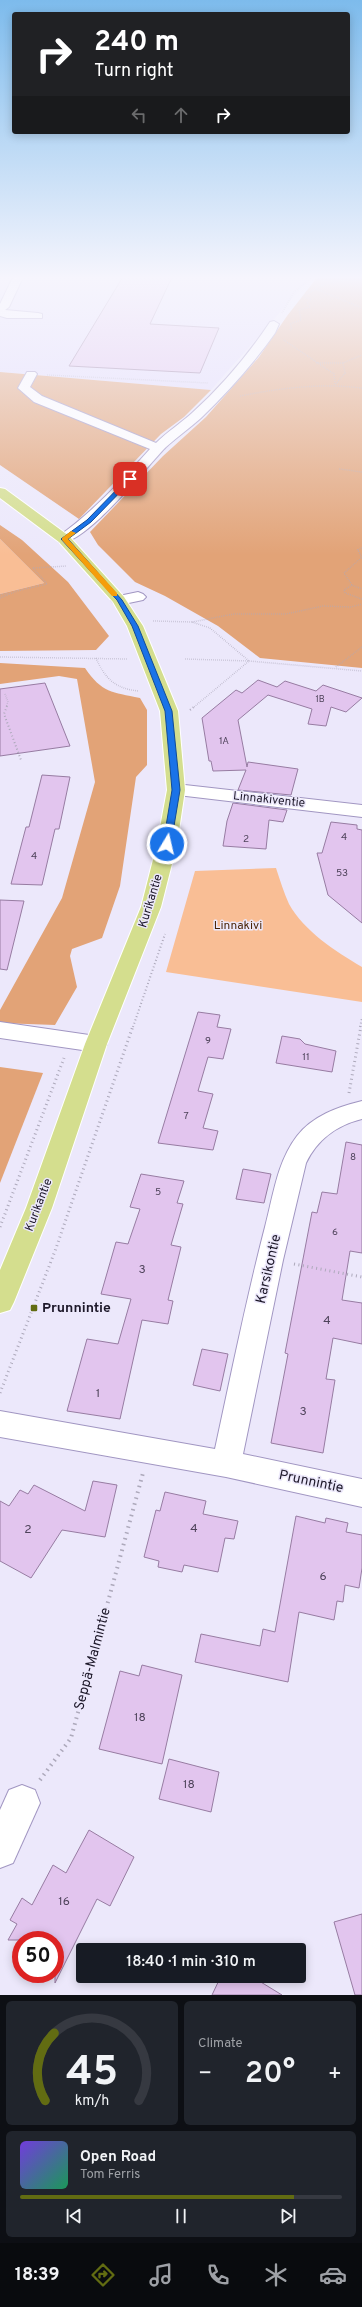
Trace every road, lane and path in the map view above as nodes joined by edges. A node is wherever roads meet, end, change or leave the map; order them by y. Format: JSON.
{"nodes":[{"id":1,"x":242,"y":368,"type":"edge"},
{"id":2,"x":324,"y":368,"type":"edge"},
{"id":3,"x":345,"y":368,"type":"edge"},
{"id":4,"x":31,"y":374,"type":"joint"},
{"id":5,"x":228,"y":384,"type":"junction"},
{"id":6,"x":336,"y":384,"type":"junction"},
{"id":7,"x":362,"y":388,"type":"edge"},
{"id":8,"x":210,"y":401,"type":"junction"},
{"id":9,"x":158,"y":448,"type":"junction"},
{"id":10,"x":339,"y":470,"type":"dead end"},
{"id":11,"x":362,"y":472,"type":"edge"},
{"id":12,"x":0,"y":492,"type":"edge"},
{"id":13,"x":64,"y":539,"type":"junction"},
{"id":14,"x":362,"y":548,"type":"edge"},
{"id":15,"x":362,"y":558,"type":"edge"},
{"id":16,"x":72,"y":566,"type":"dead end"},
{"id":17,"x":352,"y":585,"type":"junction"},
{"id":18,"x":362,"y":589,"type":"edge"},
{"id":19,"x":17,"y":591,"type":"junction"},
{"id":20,"x":0,"y":595,"type":"edge"},
{"id":21,"x":138,"y":597,"type":"dead end"},
{"id":22,"x":0,"y":598,"type":"edge"},
{"id":23,"x":362,"y":599,"type":"edge"},
{"id":24,"x":119,"y":600,"type":"junction"},
{"id":25,"x":362,"y":604,"type":"edge"},
{"id":26,"x":192,"y":622,"type":"junction"},
{"id":27,"x":153,"y":628,"type":"dead end"},
{"id":28,"x":362,"y":647,"type":"edge"},
{"id":29,"x":0,"y":657,"type":"edge"},
{"id":30,"x":96,"y":658,"type":"junction"},
{"id":31,"x":133,"y":659,"type":"dead end"},
{"id":32,"x":185,"y":659,"type":"dead end"},
{"id":33,"x":249,"y":661,"type":"junction"},
{"id":34,"x":336,"y":668,"type":"junction"},
{"id":35,"x":362,"y":671,"type":"edge"},
{"id":36,"x":161,"y":691,"type":"junction"},
{"id":37,"x":5,"y":694,"type":"dead end"},
{"id":38,"x":186,"y":713,"type":"dead end"},
{"id":39,"x":21,"y":760,"type":"dead end"},
{"id":40,"x":176,"y":790,"type":"junction"},
{"id":41,"x":362,"y":812,"type":"edge"},
{"id":42,"x":166,"y":929,"type":"dead end"},
{"id":43,"x":362,"y":1018,"type":"edge"},
{"id":44,"x":0,"y":1030,"type":"edge"},
{"id":45,"x":70,"y":1041,"type":"junction"},
{"id":46,"x":96,"y":1044,"type":"junction"},
{"id":47,"x":354,"y":1112,"type":"edge"},
{"id":48,"x":0,"y":1227,"type":"edge"},
{"id":49,"x":270,"y":1260,"type":"junction"},
{"id":50,"x":362,"y":1277,"type":"edge"},
{"id":51,"x":0,"y":1302,"type":"edge"},
{"id":52,"x":0,"y":1392,"type":"edge"},
{"id":53,"x":0,"y":1424,"type":"edge"},
{"id":54,"x":149,"y":1450,"type":"junction"},
{"id":55,"x":226,"y":1464,"type":"junction"},
{"id":56,"x":362,"y":1493,"type":"edge"},
{"id":57,"x":22,"y":1802,"type":"joint"},
{"id":58,"x":0,"y":1850,"type":"edge"}],
"edges":[{"from":1,"to":5,"type":"street"},
{"from":2,"to":6,"type":"path"},
{"from":3,"to":6,"type":"path"},
{"from":4,"to":5,"type":"path"},
{"from":4,"to":9,"type":"street"},
{"from":5,"to":8,"type":"street"},
{"from":6,"to":7,"type":"path"},
{"from":6,"to":8,"type":"path"},
{"from":8,"to":9,"type":"street"},
{"from":9,"to":13,"type":"street"},
{"from":10,"to":11,"type":"path"},
{"from":12,"to":13,"type":"main road","name":"Kurikantie"},
{"from":13,"to":24,"type":"main road","name":"Kurikantie"},
{"from":14,"to":15,"type":"path"},
{"from":15,"to":17,"type":"path"},
{"from":16,"to":19,"type":"path"},
{"from":17,"to":18,"type":"path"},
{"from":17,"to":23,"type":"path"},
{"from":19,"to":20,"type":"path"},
{"from":19,"to":22,"type":"path"},
{"from":21,"to":24,"type":"street"},
{"from":24,"to":36,"type":"main road","name":"Kurikantie"},
{"from":25,"to":26,"type":"path"},
{"from":26,"to":27,"type":"path"},
{"from":26,"to":33,"type":"path"},
{"from":28,"to":34,"type":"path"},
{"from":29,"to":30,"type":"path"},
{"from":30,"to":31,"type":"path"},
{"from":30,"to":36,"type":"path"},
{"from":32,"to":33,"type":"path"},
{"from":33,"to":34,"type":"path"},
{"from":33,"to":38,"type":"path"},
{"from":34,"to":35,"type":"path"},
{"from":36,"to":40,"type":"main road","name":"Kurikantie"},
{"from":37,"to":39,"type":"path"},
{"from":40,"to":41,"type":"street","name":"Linnakiventie"},
{"from":40,"to":46,"type":"main road","name":"Kurikantie"},
{"from":42,"to":52,"type":"path"},
{"from":43,"to":47,"type":"path"},
{"from":44,"to":45,"type":"street"},
{"from":45,"to":46,"type":"street"},
{"from":45,"to":48,"type":"path"},
{"from":46,"to":51,"type":"main road","name":"Kurikantie"},
{"from":47,"to":49,"type":"street","name":"Karsikontie"},
{"from":49,"to":50,"type":"path"},
{"from":49,"to":55,"type":"street","name":"Karsikontie"},
{"from":53,"to":54,"type":"street","name":"Prunnintie"},
{"from":54,"to":55,"type":"street","name":"Prunnintie"},
{"from":54,"to":57,"type":"path","name":"Seppä-Malmintie"},
{"from":55,"to":56,"type":"street","name":"Prunnintie"},
{"from":57,"to":58,"type":"street"}]}
